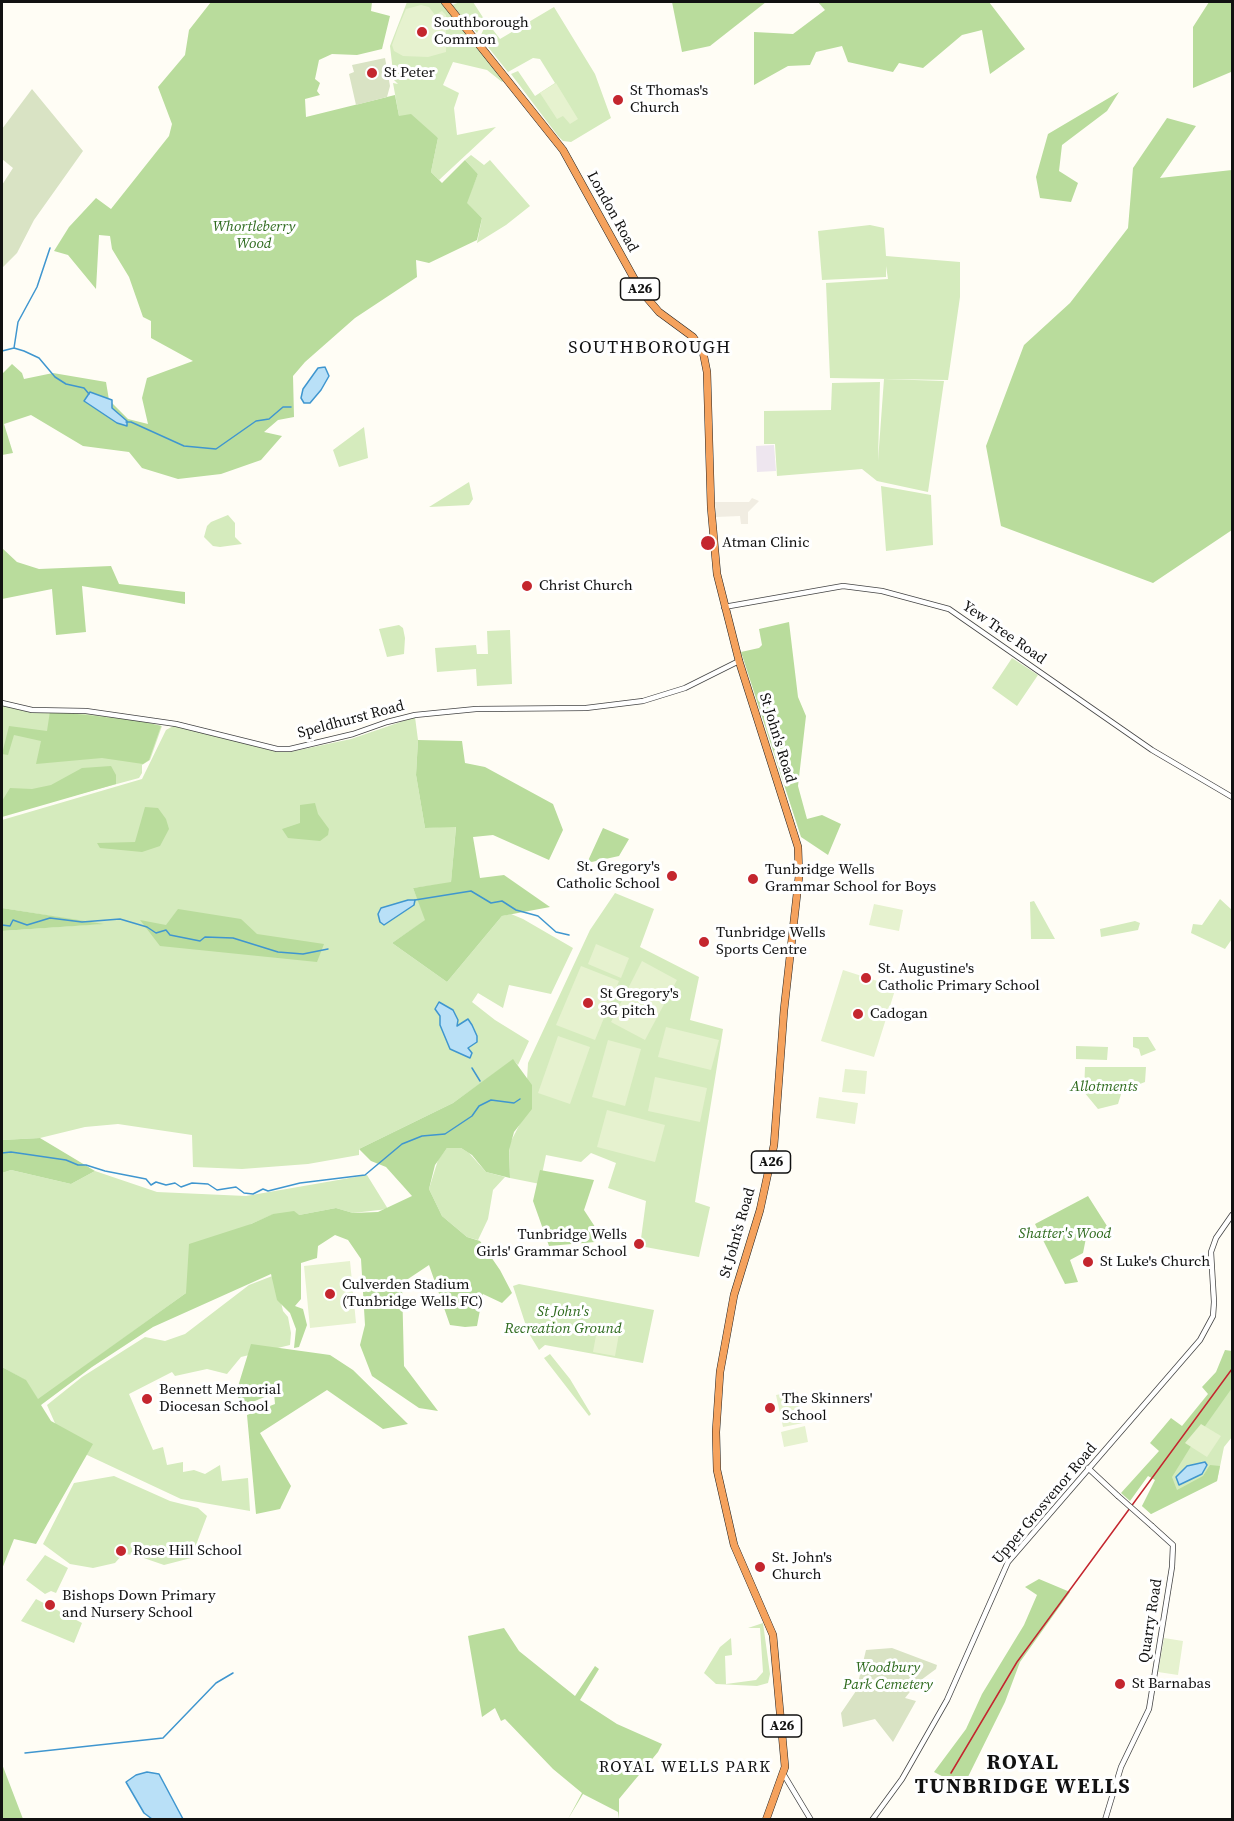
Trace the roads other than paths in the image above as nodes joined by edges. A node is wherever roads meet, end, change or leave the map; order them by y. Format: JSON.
{"nodes":[{"id":1,"x":445,"y":2,"type":"edge"},
{"id":2,"x":724,"y":607,"type":"junction"},
{"id":3,"x":739,"y":661,"type":"junction"},
{"id":4,"x":2,"y":703,"type":"edge"},
{"id":5,"x":1233,"y":797,"type":"edge"},
{"id":6,"x":1233,"y":1215,"type":"edge"},
{"id":7,"x":1088,"y":1468,"type":"junction"},
{"id":8,"x":784,"y":1775,"type":"junction"},
{"id":9,"x":766,"y":1820,"type":"edge"},
{"id":10,"x":811,"y":1820,"type":"edge"},
{"id":11,"x":873,"y":1820,"type":"edge"},
{"id":12,"x":1104,"y":1820,"type":"edge"}],
"edges":[{"from":1,"to":2,"type":"highway","name":"London Road","number":"A26"},
{"from":2,"to":3,"type":"highway","name":"London Road","number":"A26"},
{"from":2,"to":5,"type":"street","name":"Yew Tree Road"},
{"from":3,"to":4,"type":"street","name":"Speldhurst Road"},
{"from":3,"to":8,"type":"highway","name":"St John's Road","number":"A26"},
{"from":6,"to":7,"type":"street","name":"Upper Grosvenor Road"},
{"from":7,"to":11,"type":"street","name":"Upper Grosvenor Road"},
{"from":7,"to":12,"type":"street","name":"Quarry Road","bridge":true},
{"from":8,"to":9,"type":"highway","number":"A26"},
{"from":8,"to":10,"type":"street"}]}
